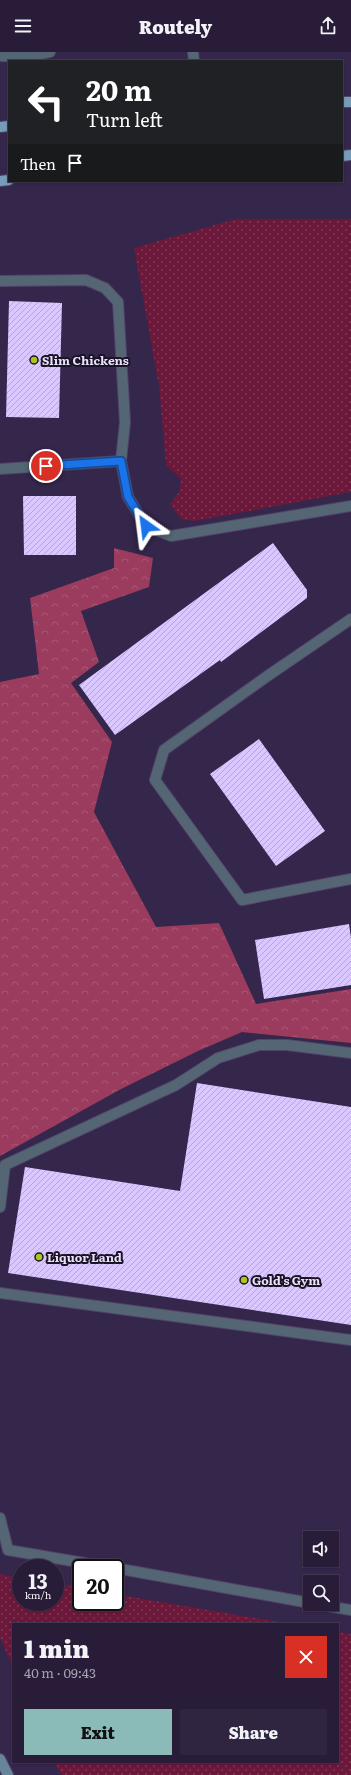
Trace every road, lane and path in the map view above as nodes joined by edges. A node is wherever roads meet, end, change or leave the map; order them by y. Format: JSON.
{"nodes":[{"id":1,"x":50,"y":52,"type":"edge"},
{"id":2,"x":0,"y":56,"type":"edge"},
{"id":3,"x":0,"y":281,"type":"edge"},
{"id":4,"x":121,"y":461,"type":"junction"},
{"id":5,"x":0,"y":469,"type":"edge"},
{"id":6,"x":351,"y":506,"type":"edge"},
{"id":7,"x":351,"y":619,"type":"edge"},
{"id":8,"x":351,"y":879,"type":"edge"},
{"id":9,"x":351,"y":1053,"type":"edge"},
{"id":10,"x":0,"y":1206,"type":"edge"},
{"id":11,"x":0,"y":1293,"type":"edge"},
{"id":12,"x":351,"y":1340,"type":"edge"},
{"id":13,"x":0,"y":1518,"type":"edge"},
{"id":14,"x":72,"y":1561,"type":"edge"},
{"id":15,"x":124,"y":1570,"type":"edge"},
{"id":16,"x":303,"y":1602,"type":"edge"},
{"id":17,"x":339,"y":1608,"type":"edge"},
{"id":18,"x":351,"y":1610,"type":"edge"},
{"id":19,"x":0,"y":1759,"type":"edge"},
{"id":20,"x":8,"y":1775,"type":"edge"}],
"edges":[{"from":1,"to":2,"type":"lane"},
{"from":3,"to":4,"type":"lane"},
{"from":4,"to":5,"type":"lane"},
{"from":4,"to":6,"type":"lane"},
{"from":7,"to":8,"type":"lane"},
{"from":9,"to":10,"type":"lane"},
{"from":11,"to":12,"type":"lane"},
{"from":13,"to":14,"type":"lane"},
{"from":15,"to":16,"type":"lane"},
{"from":17,"to":18,"type":"lane"},
{"from":19,"to":20,"type":"street"}]}
